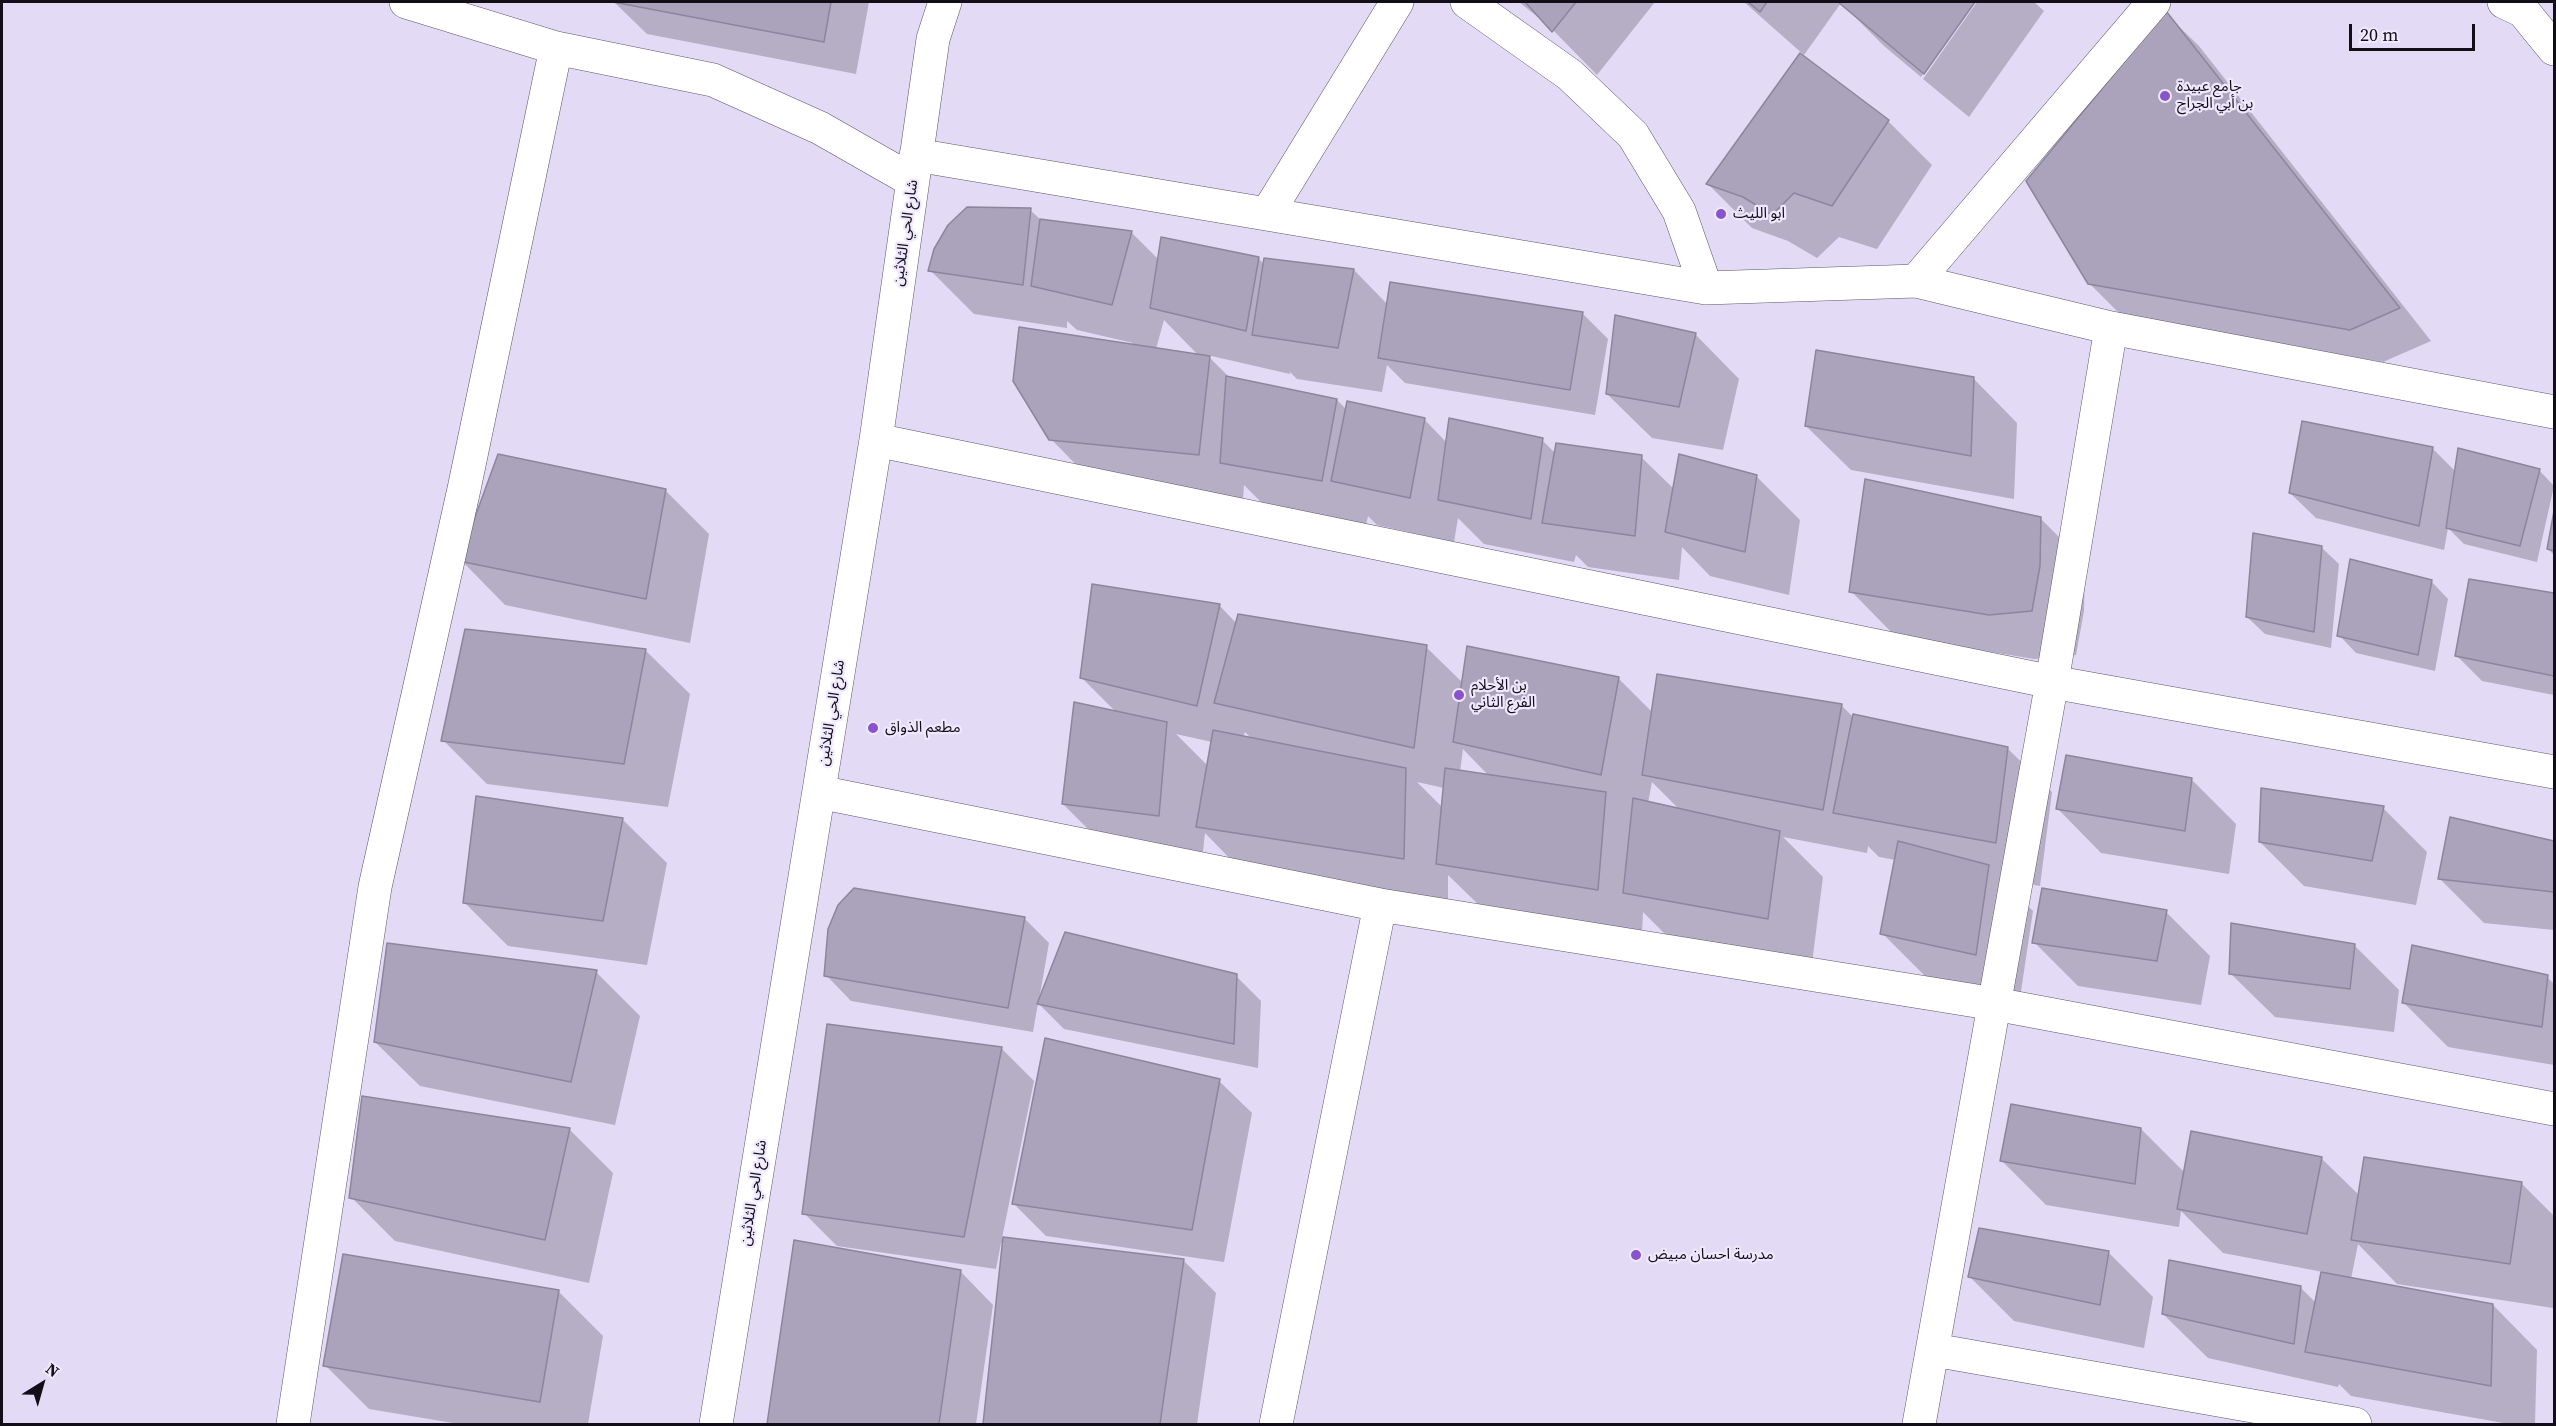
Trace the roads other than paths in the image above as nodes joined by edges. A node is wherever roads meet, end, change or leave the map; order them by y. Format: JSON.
{"nodes":[{"id":1,"x":406,"y":2,"type":"edge"},
{"id":2,"x":945,"y":2,"type":"edge"},
{"id":3,"x":1397,"y":2,"type":"edge"},
{"id":4,"x":1467,"y":2,"type":"edge"},
{"id":5,"x":2154,"y":2,"type":"edge"},
{"id":6,"x":2504,"y":2,"type":"edge"},
{"id":7,"x":556,"y":48,"type":"junction"},
{"id":8,"x":2554,"y":49,"type":"edge"},
{"id":9,"x":915,"y":168,"type":"junction"},
{"id":10,"x":1267,"y":214,"type":"junction"},
{"id":11,"x":1916,"y":281,"type":"junction"},
{"id":12,"x":1706,"y":288,"type":"junction"},
{"id":13,"x":2111,"y":328,"type":"junction"},
{"id":14,"x":2554,"y":412,"type":"edge"},
{"id":15,"x":876,"y":441,"type":"junction"},
{"id":16,"x":2052,"y":682,"type":"junction"},
{"id":17,"x":2554,"y":772,"type":"edge"},
{"id":18,"x":819,"y":792,"type":"junction"},
{"id":19,"x":1380,"y":905,"type":"junction"},
{"id":20,"x":1995,"y":1004,"type":"junction"},
{"id":21,"x":2554,"y":1109,"type":"edge"},
{"id":22,"x":1934,"y":1350,"type":"junction"},
{"id":23,"x":293,"y":1425,"type":"edge"},
{"id":24,"x":716,"y":1425,"type":"edge"},
{"id":25,"x":1276,"y":1425,"type":"edge"},
{"id":26,"x":1919,"y":1425,"type":"edge"},
{"id":27,"x":2355,"y":1425,"type":"edge"}],
"edges":[{"from":1,"to":7,"type":"street"},
{"from":2,"to":9,"type":"street","name":"شارع الحي الثلاثين"},
{"from":3,"to":10,"type":"street"},
{"from":4,"to":12,"type":"street"},
{"from":5,"to":11,"type":"street"},
{"from":6,"to":8,"type":"street"},
{"from":7,"to":9,"type":"street"},
{"from":7,"to":23,"type":"street"},
{"from":9,"to":10,"type":"street"},
{"from":9,"to":15,"type":"street","name":"شارع الحي الثلاثين"},
{"from":10,"to":12,"type":"street"},
{"from":11,"to":12,"type":"street"},
{"from":11,"to":13,"type":"street"},
{"from":13,"to":14,"type":"street"},
{"from":13,"to":16,"type":"street"},
{"from":15,"to":16,"type":"street"},
{"from":15,"to":18,"type":"street","name":"شارع الحي الثلاثين"},
{"from":16,"to":17,"type":"street"},
{"from":16,"to":20,"type":"street"},
{"from":18,"to":19,"type":"street"},
{"from":18,"to":24,"type":"street","name":"شارع الحي الثلاثين"},
{"from":19,"to":20,"type":"street"},
{"from":19,"to":25,"type":"street"},
{"from":20,"to":21,"type":"street"},
{"from":20,"to":22,"type":"street"},
{"from":22,"to":26,"type":"street"},
{"from":22,"to":27,"type":"street"}]}
